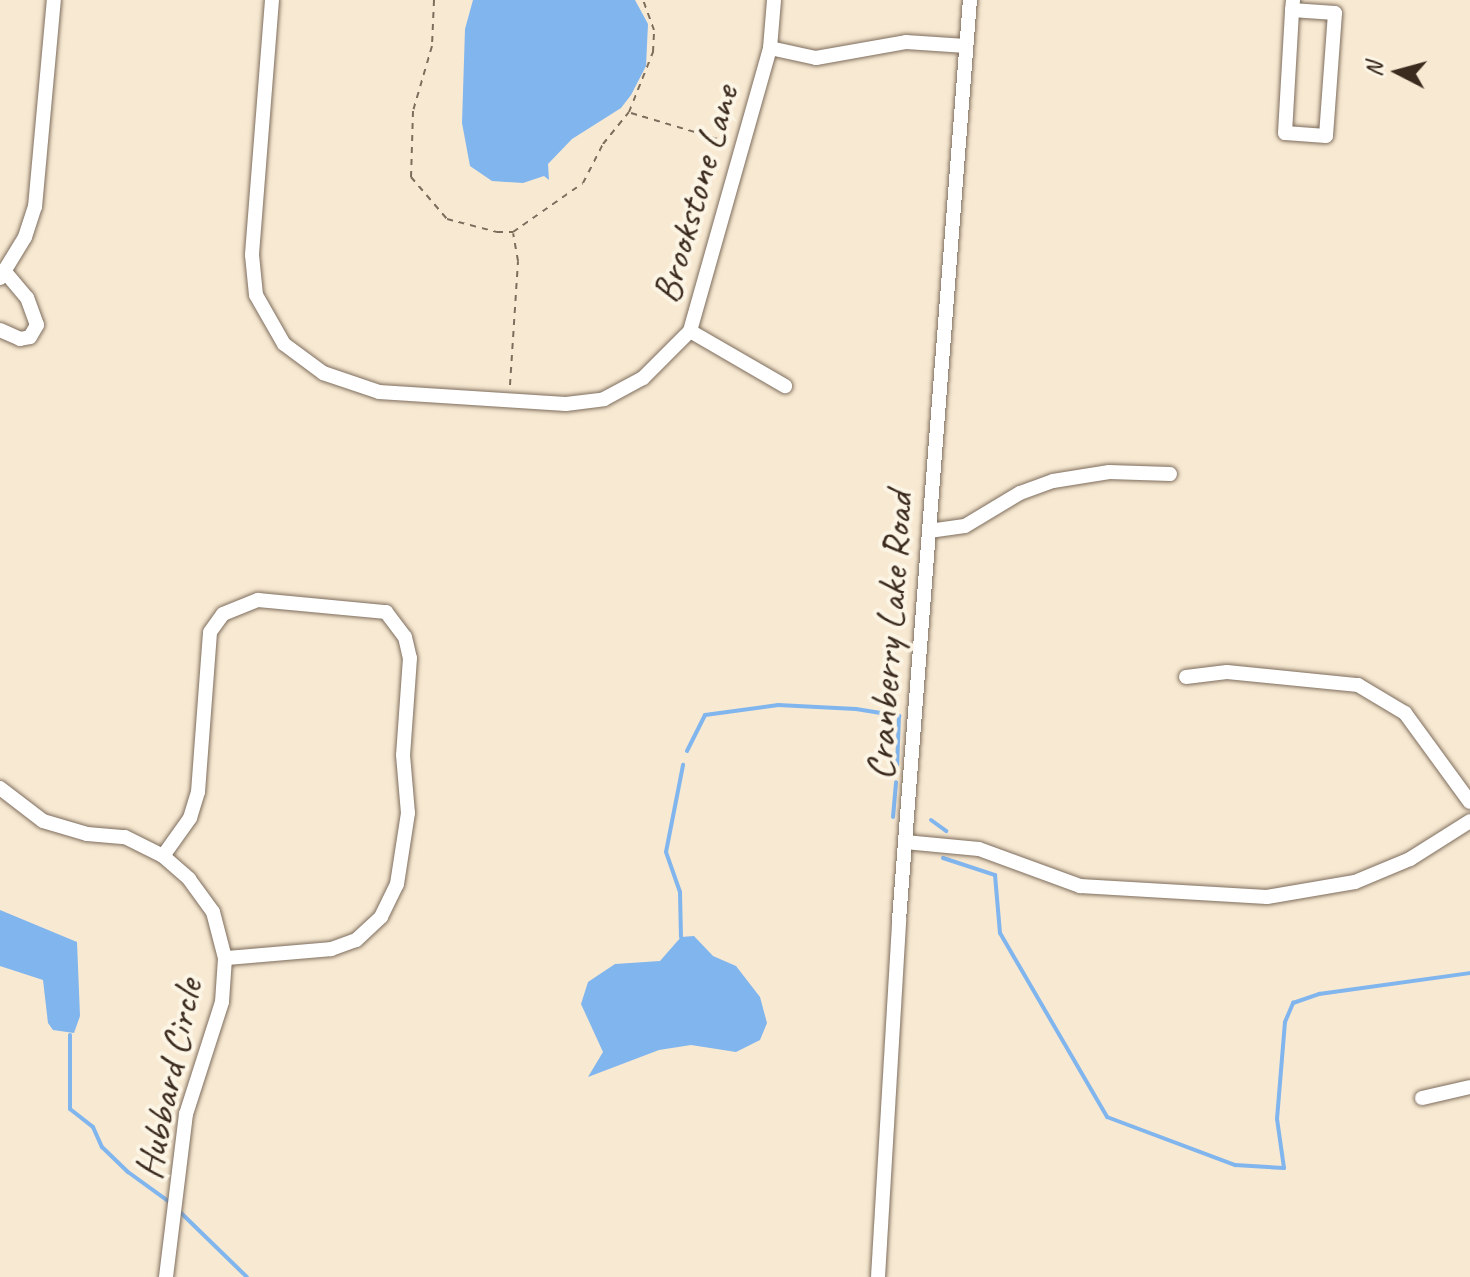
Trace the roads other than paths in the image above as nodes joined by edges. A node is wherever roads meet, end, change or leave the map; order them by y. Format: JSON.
{"nodes":[{"id":1,"x":54,"y":0,"type":"edge"},
{"id":2,"x":272,"y":0,"type":"edge"},
{"id":3,"x":774,"y":0,"type":"edge"},
{"id":4,"x":970,"y":0,"type":"edge"},
{"id":5,"x":1293,"y":5,"type":"edge"},
{"id":6,"x":966,"y":46,"type":"junction"},
{"id":7,"x":770,"y":48,"type":"junction"},
{"id":8,"x":2,"y":275,"type":"edge"},
{"id":9,"x":0,"y":330,"type":"edge"},
{"id":10,"x":690,"y":331,"type":"junction"},
{"id":11,"x":785,"y":386,"type":"dead end"},
{"id":12,"x":1170,"y":474,"type":"dead end"},
{"id":13,"x":929,"y":531,"type":"junction"},
{"id":14,"x":1186,"y":677,"type":"dead end"},
{"id":15,"x":0,"y":788,"type":"edge"},
{"id":16,"x":1470,"y":802,"type":"edge"},
{"id":17,"x":1470,"y":821,"type":"edge"},
{"id":18,"x":905,"y":842,"type":"junction"},
{"id":19,"x":163,"y":856,"type":"junction"},
{"id":20,"x":225,"y":958,"type":"junction"},
{"id":21,"x":1470,"y":1087,"type":"edge"},
{"id":22,"x":1422,"y":1098,"type":"dead end"},
{"id":23,"x":166,"y":1277,"type":"edge"},
{"id":24,"x":878,"y":1277,"type":"edge"}],
"edges":[{"from":1,"to":8,"type":"street"},
{"from":2,"to":10,"type":"street","name":"Brookstone Lane"},
{"from":3,"to":7,"type":"street","name":"Brookstone Lane"},
{"from":4,"to":6,"type":"street","name":"Cranberry Lake Road"},
{"from":5,"to":5,"type":"street"},
{"from":6,"to":7,"type":"street"},
{"from":6,"to":13,"type":"street","name":"Cranberry Lake Road"},
{"from":7,"to":10,"type":"street","name":"Brookstone Lane"},
{"from":8,"to":9,"type":"street"},
{"from":10,"to":11,"type":"street"},
{"from":12,"to":13,"type":"street"},
{"from":13,"to":18,"type":"street","name":"Cranberry Lake Road"},
{"from":14,"to":16,"type":"street"},
{"from":15,"to":19,"type":"street","name":"Hubbard Circle"},
{"from":17,"to":18,"type":"street"},
{"from":18,"to":24,"type":"street","name":"Cranberry Lake Road"},
{"from":19,"to":20,"type":"street","name":"Hubbard Circle"},
{"from":19,"to":20,"type":"street"},
{"from":20,"to":23,"type":"street","name":"Hubbard Circle"},
{"from":21,"to":22,"type":"street"}]}
